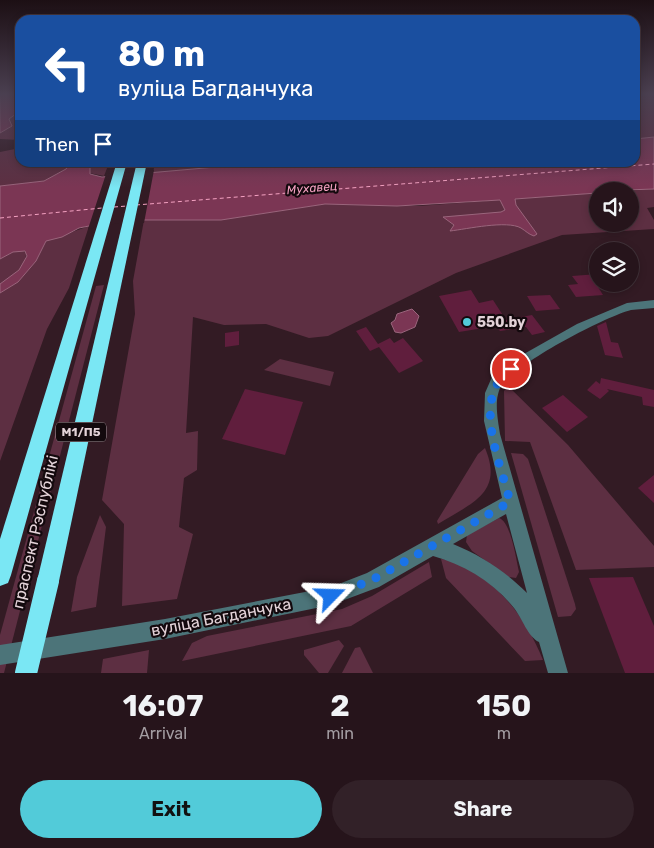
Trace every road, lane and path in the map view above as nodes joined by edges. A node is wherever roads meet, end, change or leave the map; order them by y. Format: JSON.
{"nodes":[{"id":1,"x":121,"y":167,"type":"edge"},
{"id":2,"x":141,"y":167,"type":"edge"},
{"id":3,"x":654,"y":304,"type":"edge"},
{"id":4,"x":510,"y":502,"type":"junction"},
{"id":5,"x":430,"y":546,"type":"junction"},
{"id":6,"x":0,"y":575,"type":"edge"},
{"id":7,"x":0,"y":655,"type":"edge"},
{"id":8,"x":556,"y":669,"type":"edge"},
{"id":9,"x":26,"y":673,"type":"edge"}],
"edges":[{"from":1,"to":6,"type":"highway","name":"праспект Рэспублікі","number":"М1/П5"},
{"from":2,"to":9,"type":"highway","name":"праспект Рэспублікі","number":"М1/П5","bridge":true},
{"from":3,"to":4,"type":"street"},
{"from":4,"to":5,"type":"street","name":"вуліца Багданчука"},
{"from":4,"to":8,"type":"street"},
{"from":5,"to":7,"type":"street","name":"вуліца Багданчука"},
{"from":5,"to":8,"type":"street"}]}
